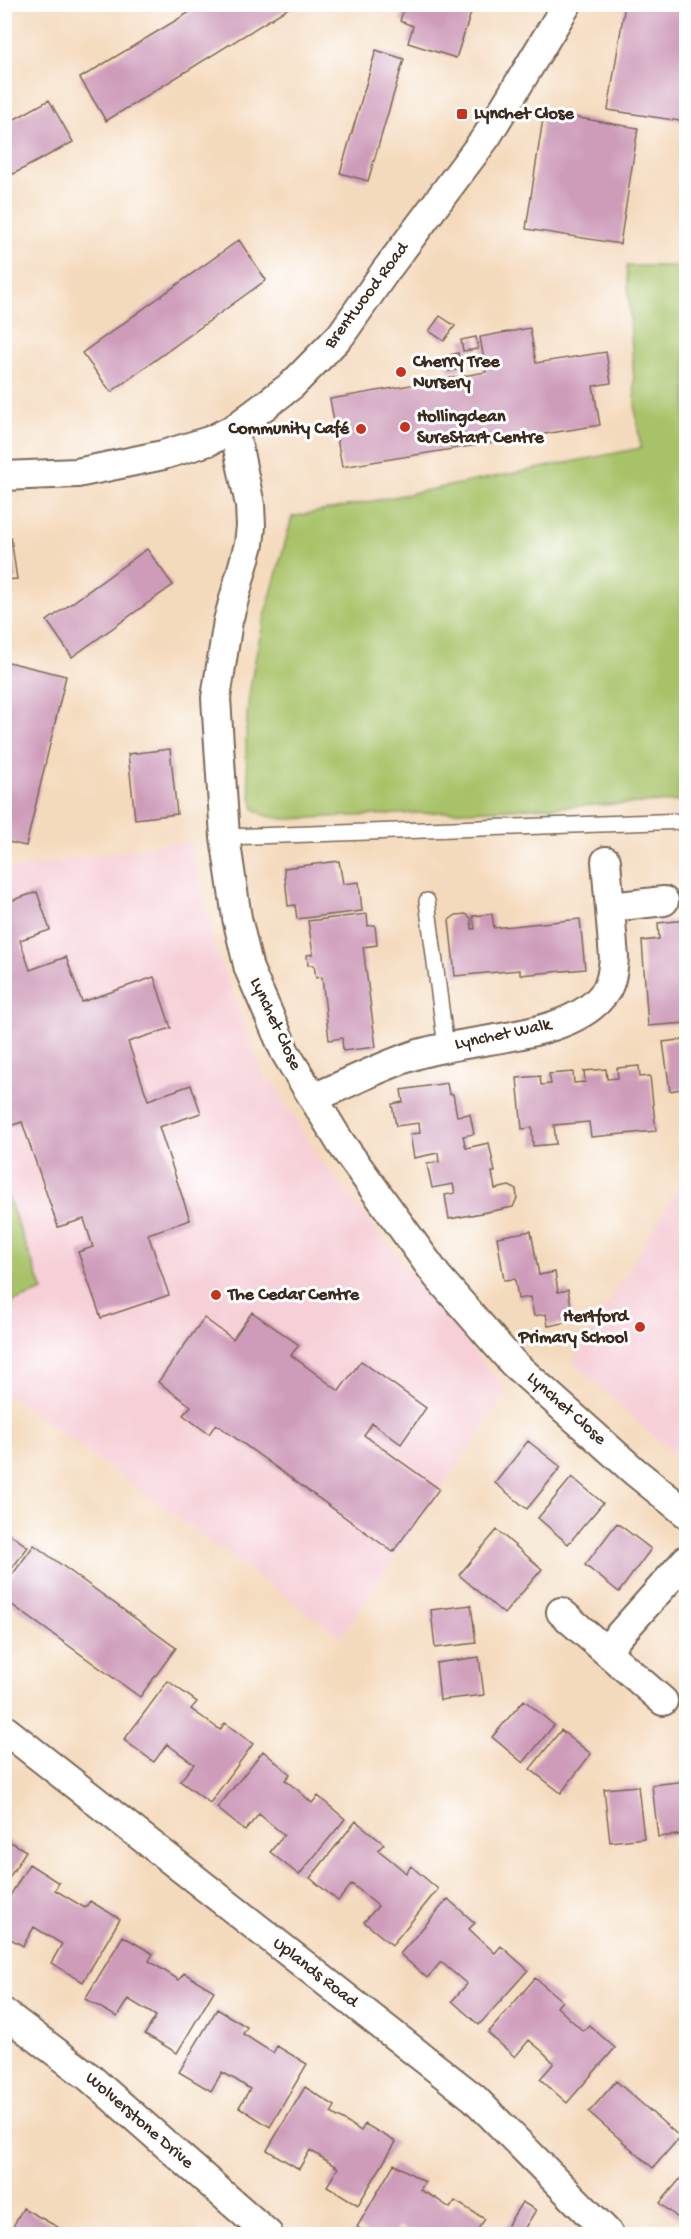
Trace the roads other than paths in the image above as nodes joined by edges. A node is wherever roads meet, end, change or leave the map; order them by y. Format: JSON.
{"nodes":[{"id":1,"x":567,"y":4,"type":"edge"},
{"id":2,"x":234,"y":429,"type":"junction"},
{"id":3,"x":4,"y":476,"type":"edge"},
{"id":4,"x":687,"y":821,"type":"edge"},
{"id":5,"x":225,"y":837,"type":"junction"},
{"id":6,"x":606,"y":861,"type":"dead end"},
{"id":7,"x":427,"y":901,"type":"dead end"},
{"id":8,"x":664,"y":902,"type":"dead end"},
{"id":9,"x":611,"y":907,"type":"junction"},
{"id":10,"x":446,"y":1047,"type":"junction"},
{"id":11,"x":314,"y":1098,"type":"junction"},
{"id":12,"x":687,"y":1513,"type":"edge"},
{"id":13,"x":687,"y":1560,"type":"edge"},
{"id":14,"x":561,"y":1612,"type":"dead end"},
{"id":15,"x":606,"y":1650,"type":"junction"},
{"id":16,"x":663,"y":1701,"type":"dead end"},
{"id":17,"x":4,"y":1729,"type":"edge"},
{"id":18,"x":4,"y":2013,"type":"edge"},
{"id":19,"x":268,"y":2235,"type":"edge"},
{"id":20,"x":609,"y":2235,"type":"edge"}],
"edges":[{"from":1,"to":2,"type":"street","name":"Brentwood Road"},
{"from":2,"to":3,"type":"street","name":"Brentwood Road"},
{"from":2,"to":5,"type":"street","name":"Lynchet Close"},
{"from":4,"to":5,"type":"lane"},
{"from":5,"to":11,"type":"street","name":"Lynchet Close"},
{"from":6,"to":9,"type":"street","name":"Lynchet Walk"},
{"from":7,"to":10,"type":"lane"},
{"from":8,"to":9,"type":"street"},
{"from":9,"to":10,"type":"street","name":"Lynchet Walk"},
{"from":10,"to":11,"type":"street","name":"Lynchet Walk"},
{"from":11,"to":12,"type":"street","name":"Lynchet Close"},
{"from":13,"to":15,"type":"street"},
{"from":14,"to":15,"type":"street"},
{"from":15,"to":16,"type":"street"},
{"from":17,"to":20,"type":"street","name":"Uplands Road"},
{"from":18,"to":19,"type":"street","name":"Wolverstone Drive"}]}
